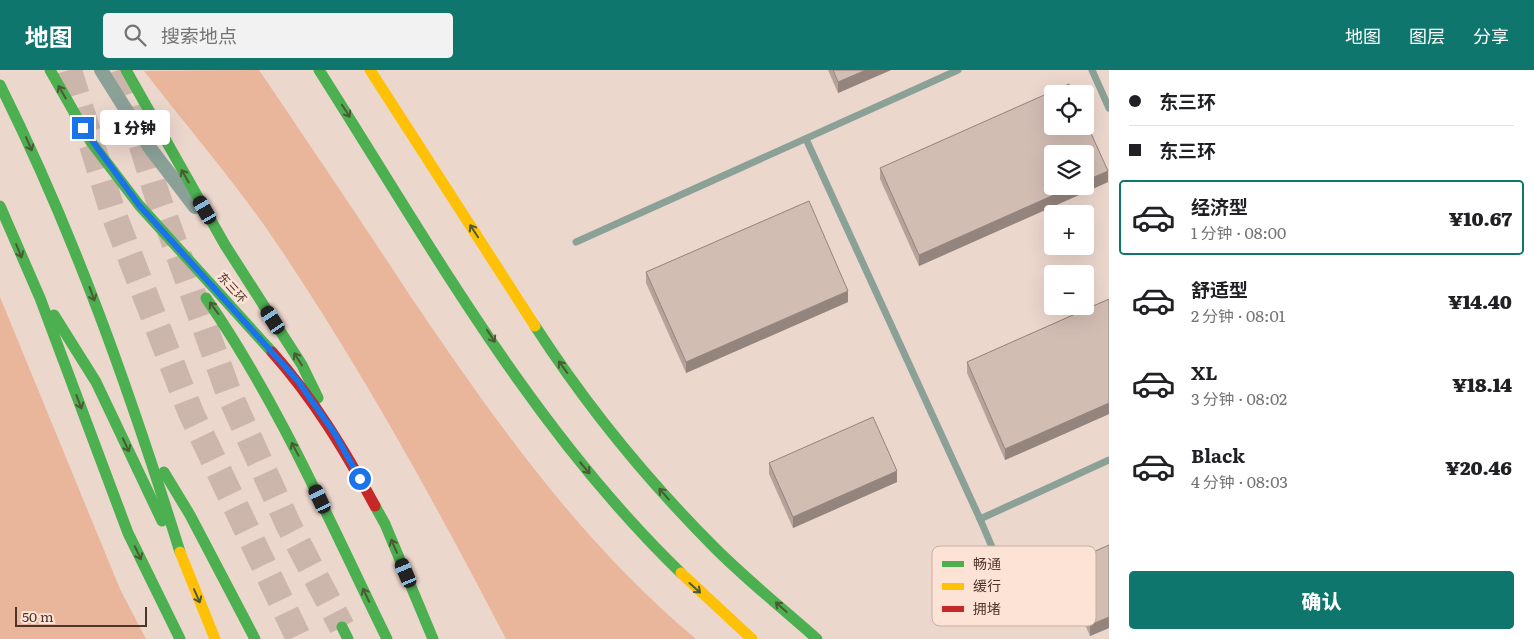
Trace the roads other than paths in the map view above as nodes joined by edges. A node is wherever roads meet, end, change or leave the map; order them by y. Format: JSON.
{"nodes":[{"id":1,"x":50,"y":70,"type":"edge"},
{"id":2,"x":101,"y":70,"type":"edge"},
{"id":3,"x":126,"y":70,"type":"edge"},
{"id":4,"x":319,"y":70,"type":"edge"},
{"id":5,"x":370,"y":70,"type":"edge"},
{"id":6,"x":958,"y":70,"type":"edge"},
{"id":7,"x":1092,"y":70,"type":"edge"},
{"id":8,"x":0,"y":85,"type":"edge"},
{"id":9,"x":1109,"y":108,"type":"edge"},
{"id":10,"x":806,"y":139,"type":"junction"},
{"id":11,"x":139,"y":205,"type":"junction"},
{"id":12,"x":0,"y":206,"type":"edge"},
{"id":13,"x":576,"y":242,"type":"dead end"},
{"id":14,"x":225,"y":245,"type":"junction"},
{"id":15,"x":40,"y":298,"type":"junction"},
{"id":16,"x":335,"y":434,"type":"junction"},
{"id":17,"x":146,"y":443,"type":"junction"},
{"id":18,"x":1109,"y":460,"type":"edge"},
{"id":19,"x":980,"y":519,"type":"junction"},
{"id":20,"x":992,"y":546,"type":"edge"},
{"id":21,"x":184,"y":566,"type":"junction"},
{"id":22,"x":342,"y":627,"type":"tunnel mouth"},
{"id":23,"x":180,"y":639,"type":"edge"},
{"id":24,"x":215,"y":639,"type":"edge"},
{"id":25,"x":255,"y":639,"type":"edge"},
{"id":26,"x":348,"y":639,"type":"edge"},
{"id":27,"x":387,"y":639,"type":"edge"},
{"id":28,"x":433,"y":639,"type":"edge"},
{"id":29,"x":752,"y":639,"type":"edge"},
{"id":30,"x":817,"y":639,"type":"edge"}],
"edges":[{"from":11,"to":1,"type":"main road","name":"东三环","one_way":true},
{"from":2,"to":14,"type":"street"},
{"from":14,"to":3,"type":"main road","one_way":true},
{"from":4,"to":29,"type":"main road","one_way":true},
{"from":30,"to":5,"type":"main road","one_way":true},
{"from":6,"to":10,"type":"lane"},
{"from":7,"to":9,"type":"lane"},
{"from":8,"to":17,"type":"main road","one_way":true},
{"from":10,"to":13,"type":"lane"},
{"from":10,"to":19,"type":"lane"},
{"from":11,"to":16,"type":"main road","name":"东三环"},
{"from":27,"to":11,"type":"main road","one_way":true},
{"from":12,"to":15,"type":"main road","one_way":true},
{"from":16,"to":14,"type":"main road","one_way":true},
{"from":15,"to":21,"type":"main road","one_way":true},
{"from":15,"to":23,"type":"main road","one_way":true},
{"from":28,"to":16,"type":"main road","name":"东三环","one_way":true},
{"from":17,"to":21,"type":"main road"},
{"from":17,"to":25,"type":"main road"},
{"from":18,"to":19,"type":"lane"},
{"from":19,"to":20,"type":"lane"},
{"from":21,"to":24,"type":"main road","one_way":true},
{"from":22,"to":26,"type":"main road"}]}
